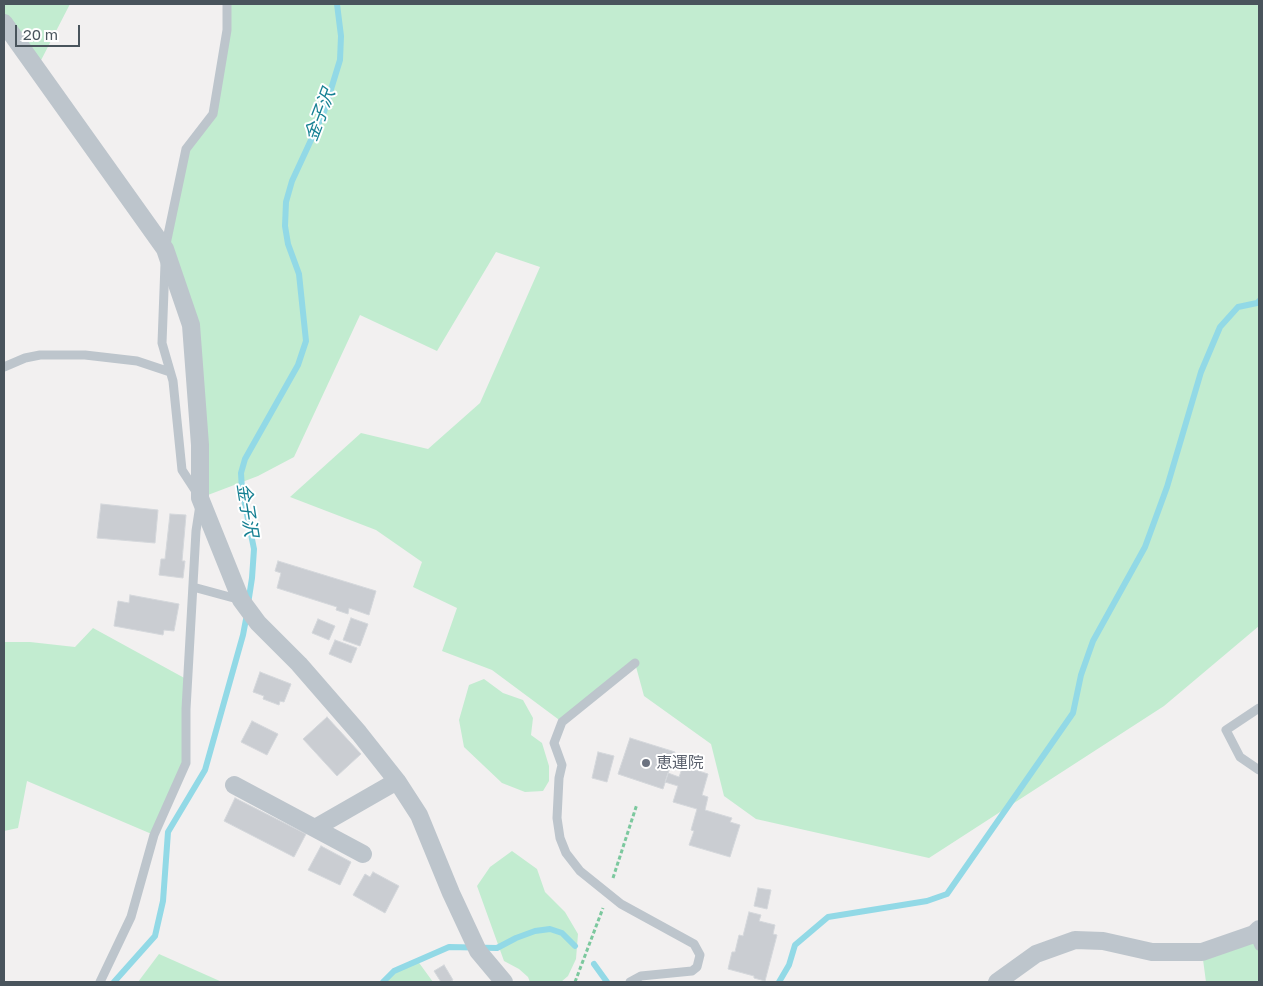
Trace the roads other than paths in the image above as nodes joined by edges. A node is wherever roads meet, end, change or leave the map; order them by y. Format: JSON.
{"nodes":[{"id":1,"x":227,"y":4,"type":"edge"},
{"id":2,"x":4,"y":23,"type":"edge"},
{"id":3,"x":165,"y":249,"type":"junction"},
{"id":4,"x":4,"y":367,"type":"edge"},
{"id":5,"x":170,"y":372,"type":"junction"},
{"id":6,"x":200,"y":498,"type":"junction"},
{"id":7,"x":193,"y":587,"type":"junction"},
{"id":8,"x":241,"y":600,"type":"junction"},
{"id":9,"x":635,"y":663,"type":"dead end"},
{"id":10,"x":1259,"y":708,"type":"edge"},
{"id":11,"x":1259,"y":770,"type":"edge"},
{"id":12,"x":398,"y":780,"type":"junction"},
{"id":13,"x":234,"y":784,"type":"dead end"},
{"id":14,"x":315,"y":828,"type":"junction"},
{"id":15,"x":363,"y":854,"type":"dead end"},
{"id":16,"x":1257,"y":936,"type":"edge"},
{"id":17,"x":100,"y":982,"type":"edge"},
{"id":18,"x":504,"y":982,"type":"edge"},
{"id":19,"x":630,"y":982,"type":"edge"},
{"id":20,"x":997,"y":982,"type":"edge"}],
"edges":[{"from":1,"to":3,"type":"lane"},
{"from":2,"to":3,"type":"street"},
{"from":3,"to":5,"type":"lane"},
{"from":3,"to":6,"type":"street"},
{"from":4,"to":5,"type":"lane"},
{"from":5,"to":6,"type":"lane"},
{"from":6,"to":7,"type":"lane"},
{"from":6,"to":8,"type":"street"},
{"from":7,"to":8,"type":"lane"},
{"from":7,"to":17,"type":"lane"},
{"from":8,"to":12,"type":"street"},
{"from":9,"to":19,"type":"lane"},
{"from":10,"to":11,"type":"lane"},
{"from":12,"to":14,"type":"street"},
{"from":12,"to":18,"type":"street"},
{"from":13,"to":14,"type":"street"},
{"from":14,"to":15,"type":"street"},
{"from":16,"to":20,"type":"street"}]}
